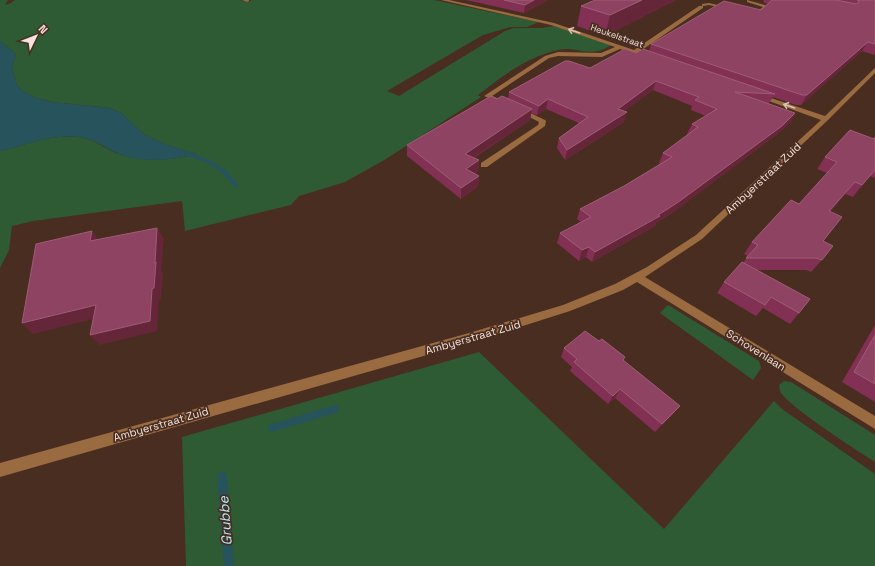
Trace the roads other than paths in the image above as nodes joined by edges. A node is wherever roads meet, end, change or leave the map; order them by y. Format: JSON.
{"nodes":[{"id":1,"x":443,"y":0,"type":"edge"},
{"id":2,"x":750,"y":1,"type":"edge"},
{"id":3,"x":743,"y":6,"type":"edge"},
{"id":4,"x":737,"y":10,"type":"edge"},
{"id":5,"x":749,"y":13,"type":"edge"},
{"id":6,"x":620,"y":47,"type":"junction"},
{"id":7,"x":635,"y":52,"type":"junction"},
{"id":8,"x":657,"y":60,"type":"edge"},
{"id":9,"x":875,"y":70,"type":"edge"},
{"id":10,"x":753,"y":93,"type":"edge"},
{"id":11,"x":826,"y":119,"type":"junction"},
{"id":12,"x":484,"y":165,"type":"dead end"},
{"id":13,"x":637,"y":277,"type":"junction"},
{"id":14,"x":875,"y":423,"type":"edge"},
{"id":15,"x":0,"y":470,"type":"edge"}],
"edges":[{"from":6,"to":1,"type":"street","name":"Heukelstraat","one_way":true},
{"from":2,"to":3,"type":"street"},
{"from":2,"to":5,"type":"street"},
{"from":4,"to":7,"type":"street"},
{"from":6,"to":7,"type":"street","name":"Heukelstraat"},
{"from":6,"to":12,"type":"street"},
{"from":7,"to":8,"type":"street","name":"Heukelstraat"},
{"from":9,"to":11,"type":"street","name":"Ambyerstraat Zuid"},
{"from":11,"to":10,"type":"street","one_way":true},
{"from":11,"to":13,"type":"street","name":"Ambyerstraat Zuid"},
{"from":13,"to":14,"type":"street","name":"Schovenlaan"},
{"from":13,"to":15,"type":"street","name":"Ambyerstraat Zuid"}]}
